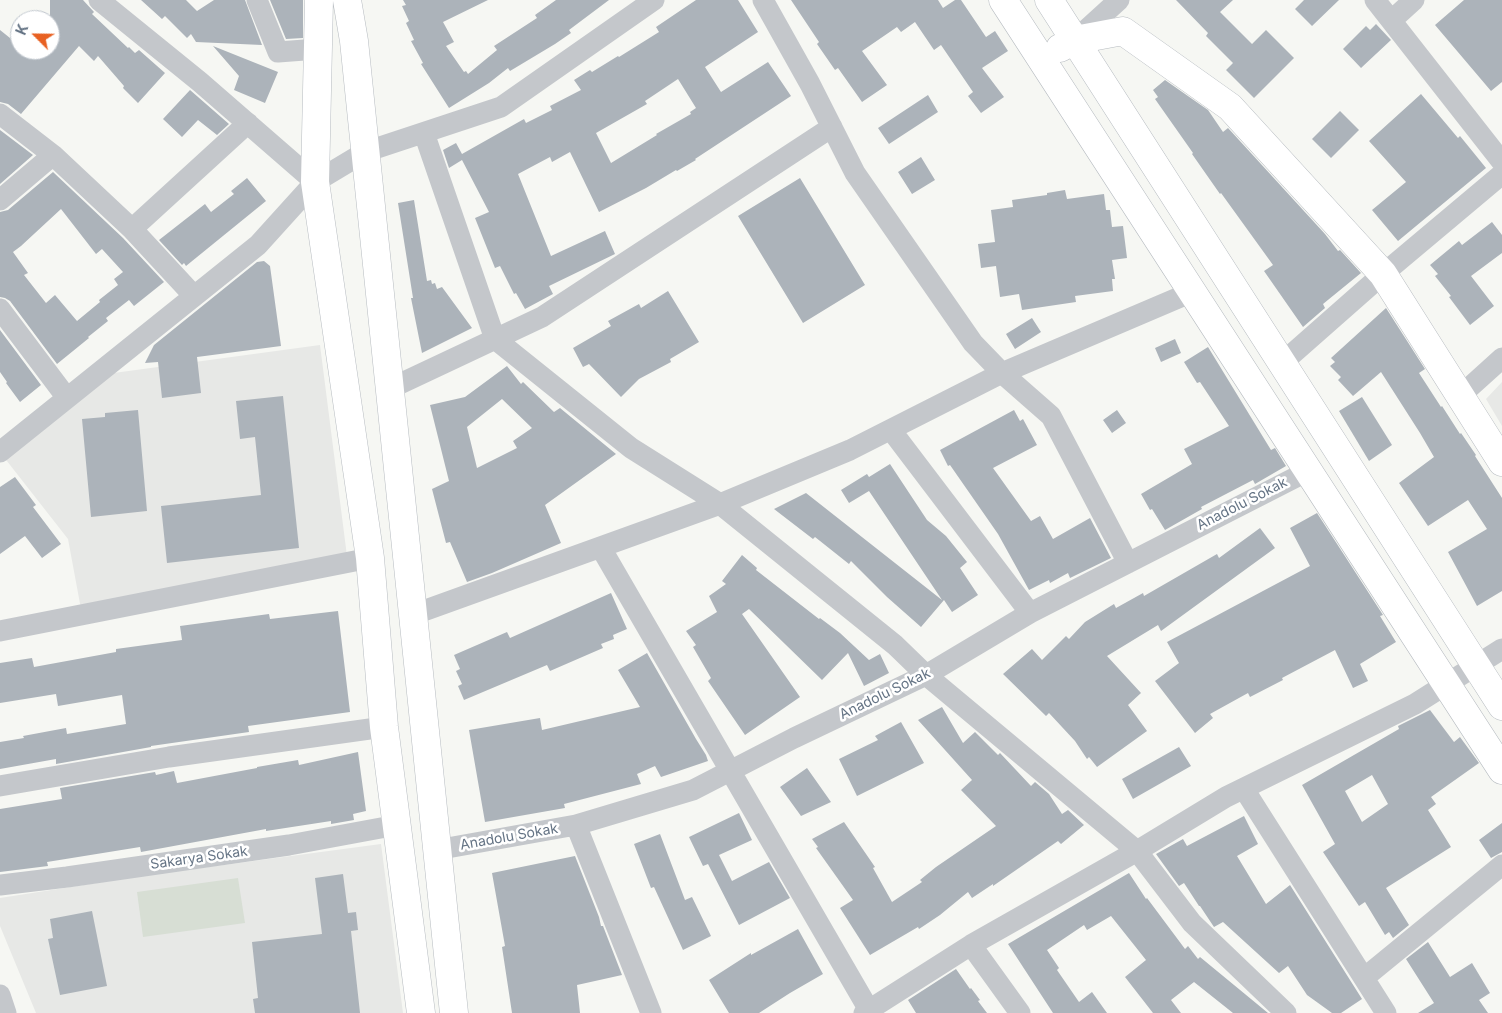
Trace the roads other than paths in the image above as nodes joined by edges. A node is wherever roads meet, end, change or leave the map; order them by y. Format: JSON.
{"nodes":[{"id":1,"x":257,"y":0,"type":"edge"},
{"id":2,"x":319,"y":0,"type":"edge"},
{"id":3,"x":347,"y":0,"type":"edge"},
{"id":4,"x":654,"y":0,"type":"edge"},
{"id":5,"x":763,"y":0,"type":"edge"},
{"id":6,"x":1003,"y":0,"type":"edge"},
{"id":7,"x":1049,"y":0,"type":"edge"},
{"id":8,"x":1119,"y":0,"type":"edge"},
{"id":9,"x":1375,"y":0,"type":"edge"},
{"id":10,"x":1414,"y":0,"type":"edge"},
{"id":11,"x":102,"y":1,"type":"edge"},
{"id":12,"x":1392,"y":20,"type":"junction"},
{"id":13,"x":1075,"y":40,"type":"junction"},
{"id":14,"x":318,"y":49,"type":"junction"},
{"id":15,"x":1040,"y":58,"type":"junction"},
{"id":16,"x":0,"y":114,"type":"edge"},
{"id":17,"x":248,"y":123,"type":"junction"},
{"id":18,"x":832,"y":126,"type":"junction"},
{"id":19,"x":424,"y":133,"type":"junction"},
{"id":20,"x":365,"y":152,"type":"junction"},
{"id":21,"x":53,"y":155,"type":"junction"},
{"id":22,"x":1502,"y":162,"type":"edge"},
{"id":23,"x":1502,"y":174,"type":"edge"},
{"id":24,"x":315,"y":182,"type":"junction"},
{"id":25,"x":0,"y":200,"type":"edge"},
{"id":26,"x":132,"y":229,"type":"junction"},
{"id":27,"x":1383,"y":274,"type":"junction"},
{"id":28,"x":1192,"y":292,"type":"junction"},
{"id":29,"x":194,"y":296,"type":"junction"},
{"id":30,"x":0,"y":309,"type":"edge"},
{"id":31,"x":495,"y":340,"type":"junction"},
{"id":32,"x":1502,"y":358,"type":"edge"},
{"id":33,"x":1282,"y":363,"type":"junction"},
{"id":34,"x":1002,"y":373,"type":"junction"},
{"id":35,"x":389,"y":389,"type":"junction"},
{"id":36,"x":1460,"y":396,"type":"junction"},
{"id":37,"x":67,"y":398,"type":"junction"},
{"id":38,"x":891,"y":430,"type":"junction"},
{"id":39,"x":0,"y":452,"type":"edge"},
{"id":40,"x":1502,"y":462,"type":"edge"},
{"id":41,"x":1308,"y":471,"type":"junction"},
{"id":42,"x":720,"y":504,"type":"junction"},
{"id":43,"x":601,"y":548,"type":"junction"},
{"id":44,"x":370,"y":558,"type":"junction"},
{"id":45,"x":1128,"y":563,"type":"junction"},
{"id":46,"x":1030,"y":614,"type":"junction"},
{"id":47,"x":412,"y":615,"type":"junction"},
{"id":48,"x":0,"y":631,"type":"edge"},
{"id":49,"x":1502,"y":650,"type":"edge"},
{"id":50,"x":1476,"y":665,"type":"junction"},
{"id":51,"x":926,"y":675,"type":"junction"},
{"id":52,"x":1446,"y":684,"type":"junction"},
{"id":53,"x":1502,"y":706,"type":"edge"},
{"id":54,"x":384,"y":727,"type":"junction"},
{"id":55,"x":731,"y":770,"type":"junction"},
{"id":56,"x":1502,"y":770,"type":"edge"},
{"id":57,"x":0,"y":786,"type":"edge"},
{"id":58,"x":1244,"y":788,"type":"junction"},
{"id":59,"x":397,"y":825,"type":"junction"},
{"id":60,"x":576,"y":825,"type":"junction"},
{"id":61,"x":436,"y":850,"type":"junction"},
{"id":62,"x":1137,"y":851,"type":"junction"},
{"id":63,"x":1500,"y":867,"type":"edge"},
{"id":64,"x":0,"y":885,"type":"edge"},
{"id":65,"x":971,"y":945,"type":"junction"},
{"id":66,"x":1364,"y":978,"type":"junction"},
{"id":67,"x":0,"y":995,"type":"edge"},
{"id":68,"x":867,"y":1011,"type":"edge"},
{"id":69,"x":6,"y":1013,"type":"edge"},
{"id":70,"x":420,"y":1013,"type":"edge"},
{"id":71,"x":454,"y":1013,"type":"edge"},
{"id":72,"x":651,"y":1013,"type":"edge"},
{"id":73,"x":1020,"y":1013,"type":"edge"},
{"id":74,"x":1286,"y":1013,"type":"edge"},
{"id":75,"x":1386,"y":1013,"type":"edge"}],
"edges":[{"from":1,"to":14,"type":"street"},
{"from":2,"to":14,"type":"street"},
{"from":3,"to":20,"type":"street"},
{"from":4,"to":19,"type":"street"},
{"from":5,"to":18,"type":"street"},
{"from":6,"to":15,"type":"street"},
{"from":7,"to":13,"type":"street"},
{"from":8,"to":13,"type":"street"},
{"from":9,"to":12,"type":"street"},
{"from":10,"to":12,"type":"street"},
{"from":11,"to":17,"type":"street"},
{"from":12,"to":22,"type":"street"},
{"from":13,"to":15,"type":"street"},
{"from":13,"to":27,"type":"street"},
{"from":13,"to":33,"type":"street"},
{"from":14,"to":24,"type":"street"},
{"from":15,"to":28,"type":"street"},
{"from":16,"to":21,"type":"street"},
{"from":17,"to":24,"type":"street"},
{"from":17,"to":26,"type":"street"},
{"from":18,"to":31,"type":"street"},
{"from":18,"to":34,"type":"street"},
{"from":19,"to":20,"type":"street"},
{"from":19,"to":31,"type":"street"},
{"from":20,"to":24,"type":"street"},
{"from":20,"to":35,"type":"street"},
{"from":21,"to":25,"type":"street"},
{"from":21,"to":26,"type":"street"},
{"from":23,"to":27,"type":"street"},
{"from":24,"to":29,"type":"street"},
{"from":24,"to":44,"type":"street"},
{"from":26,"to":29,"type":"street"},
{"from":27,"to":33,"type":"street"},
{"from":27,"to":36,"type":"street"},
{"from":28,"to":34,"type":"street"},
{"from":28,"to":41,"type":"street"},
{"from":29,"to":37,"type":"street"},
{"from":30,"to":37,"type":"street"},
{"from":31,"to":35,"type":"street"},
{"from":31,"to":42,"type":"street"},
{"from":32,"to":36,"type":"street"},
{"from":33,"to":50,"type":"street"},
{"from":34,"to":38,"type":"street"},
{"from":34,"to":45,"type":"street"},
{"from":35,"to":47,"type":"street"},
{"from":36,"to":40,"type":"street"},
{"from":37,"to":39,"type":"street"},
{"from":38,"to":42,"type":"street"},
{"from":38,"to":46,"type":"street"},
{"from":41,"to":45,"type":"street","name":"Anadolu Sokak"},
{"from":41,"to":52,"type":"street"},
{"from":42,"to":43,"type":"street"},
{"from":42,"to":51,"type":"street"},
{"from":43,"to":47,"type":"street"},
{"from":43,"to":55,"type":"street"},
{"from":44,"to":48,"type":"street"},
{"from":44,"to":54,"type":"street"},
{"from":45,"to":46,"type":"street","name":"Anadolu Sokak"},
{"from":46,"to":51,"type":"street","name":"Anadolu Sokak"},
{"from":47,"to":61,"type":"street"},
{"from":49,"to":50,"type":"street"},
{"from":50,"to":52,"type":"street"},
{"from":50,"to":53,"type":"street"},
{"from":51,"to":55,"type":"street","name":"Anadolu Sokak"},
{"from":51,"to":62,"type":"street"},
{"from":52,"to":56,"type":"street"},
{"from":52,"to":58,"type":"street"},
{"from":54,"to":57,"type":"street"},
{"from":54,"to":59,"type":"street"},
{"from":55,"to":60,"type":"street","name":"Anadolu Sokak"},
{"from":55,"to":68,"type":"street"},
{"from":58,"to":62,"type":"street"},
{"from":58,"to":66,"type":"street"},
{"from":59,"to":64,"type":"street","name":"Sakarya Sokak"},
{"from":59,"to":70,"type":"street"},
{"from":60,"to":61,"type":"street","name":"Anadolu Sokak"},
{"from":60,"to":72,"type":"street"},
{"from":61,"to":71,"type":"street"},
{"from":62,"to":65,"type":"street"},
{"from":62,"to":74,"type":"street"},
{"from":63,"to":66,"type":"street"},
{"from":65,"to":68,"type":"street"},
{"from":65,"to":73,"type":"street"},
{"from":66,"to":75,"type":"street"},
{"from":67,"to":69,"type":"street"}]}
